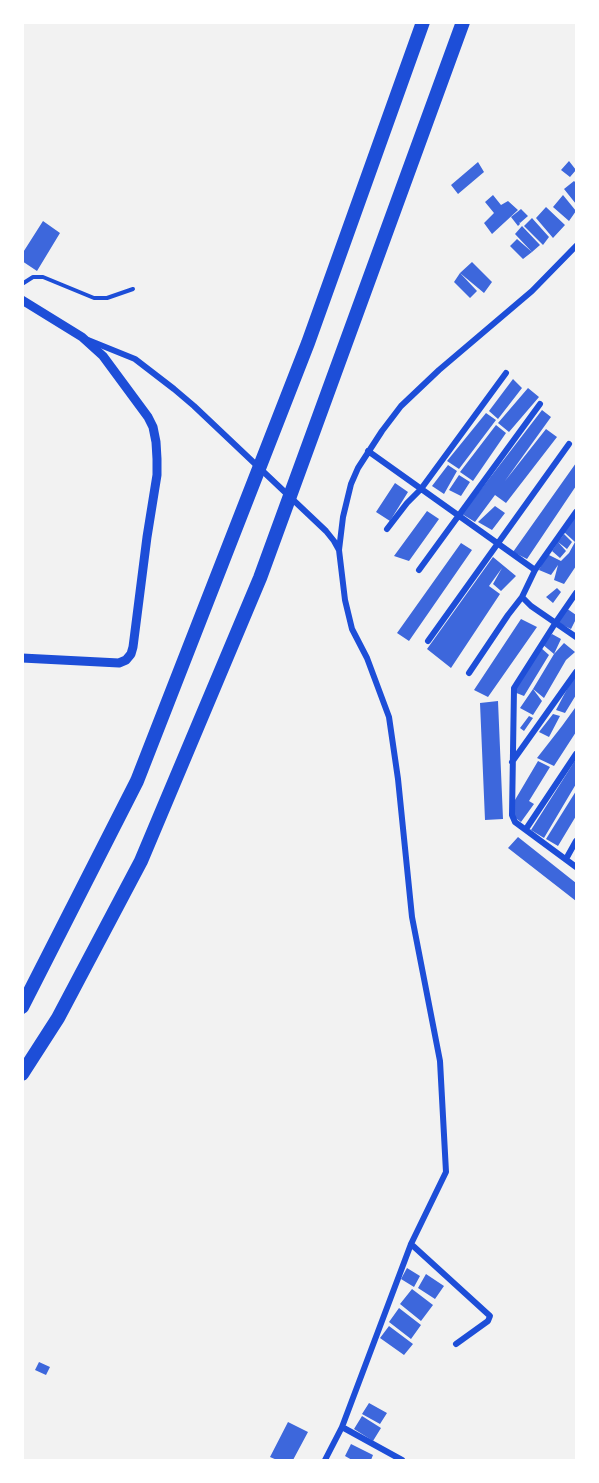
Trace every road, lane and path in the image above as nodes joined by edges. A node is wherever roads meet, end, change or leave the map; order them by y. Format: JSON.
{"nodes":[{"id":1,"x":423,"y":22,"type":"edge"},
{"id":2,"x":464,"y":22,"type":"edge"},
{"id":3,"x":576,"y":246,"type":"edge"},
{"id":4,"x":22,"y":284,"type":"edge"},
{"id":5,"x":133,"y":289,"type":"dead end"},
{"id":6,"x":22,"y":300,"type":"edge"},
{"id":7,"x":82,"y":337,"type":"junction"},
{"id":8,"x":506,"y":373,"type":"dead end"},
{"id":9,"x":540,"y":404,"type":"dead end"},
{"id":10,"x":569,"y":444,"type":"dead end"},
{"id":11,"x":368,"y":452,"type":"junction"},
{"id":12,"x":421,"y":489,"type":"junction"},
{"id":13,"x":576,"y":512,"type":"edge"},
{"id":14,"x":459,"y":515,"type":"junction"},
{"id":15,"x":387,"y":529,"type":"dead end"},
{"id":16,"x":498,"y":543,"type":"junction"},
{"id":17,"x":339,"y":550,"type":"junction"},
{"id":18,"x":419,"y":570,"type":"dead end"},
{"id":19,"x":535,"y":570,"type":"junction"},
{"id":20,"x":576,"y":593,"type":"edge"},
{"id":21,"x":522,"y":597,"type":"junction"},
{"id":22,"x":556,"y":622,"type":"junction"},
{"id":23,"x":576,"y":637,"type":"edge"},
{"id":24,"x":428,"y":641,"type":"dead end"},
{"id":25,"x":22,"y":657,"type":"edge"},
{"id":26,"x":576,"y":672,"type":"edge"},
{"id":27,"x":469,"y":673,"type":"dead end"},
{"id":28,"x":576,"y":754,"type":"edge"},
{"id":29,"x":512,"y":762,"type":"junction"},
{"id":30,"x":526,"y":829,"type":"junction"},
{"id":31,"x":576,"y":841,"type":"edge"},
{"id":32,"x":566,"y":859,"type":"junction"},
{"id":33,"x":576,"y":867,"type":"edge"},
{"id":34,"x":22,"y":1007,"type":"edge"},
{"id":35,"x":22,"y":1074,"type":"edge"},
{"id":36,"x":411,"y":1244,"type":"junction"},
{"id":37,"x":456,"y":1344,"type":"dead end"},
{"id":38,"x":342,"y":1427,"type":"junction"},
{"id":39,"x":325,"y":1461,"type":"edge"},
{"id":40,"x":402,"y":1461,"type":"edge"}],
"edges":[{"from":1,"to":34,"type":"highway"},
{"from":2,"to":35,"type":"highway"},
{"from":3,"to":11,"type":"street"},
{"from":4,"to":5,"type":"lane"},
{"from":6,"to":7,"type":"street"},
{"from":7,"to":17,"type":"street"},
{"from":7,"to":25,"type":"street"},
{"from":8,"to":12,"type":"street"},
{"from":9,"to":14,"type":"street"},
{"from":10,"to":16,"type":"street"},
{"from":11,"to":12,"type":"street"},
{"from":11,"to":17,"type":"street"},
{"from":12,"to":14,"type":"street"},
{"from":12,"to":15,"type":"street"},
{"from":13,"to":19,"type":"street"},
{"from":14,"to":16,"type":"street"},
{"from":14,"to":18,"type":"street"},
{"from":16,"to":19,"type":"street"},
{"from":16,"to":24,"type":"street"},
{"from":17,"to":36,"type":"street"},
{"from":19,"to":21,"type":"street"},
{"from":20,"to":22,"type":"street"},
{"from":21,"to":22,"type":"street"},
{"from":21,"to":27,"type":"street"},
{"from":22,"to":23,"type":"street"},
{"from":22,"to":29,"type":"street"},
{"from":26,"to":29,"type":"street"},
{"from":28,"to":30,"type":"street"},
{"from":29,"to":30,"type":"street"},
{"from":30,"to":32,"type":"street"},
{"from":31,"to":32,"type":"street"},
{"from":32,"to":33,"type":"street"},
{"from":36,"to":37,"type":"street"},
{"from":36,"to":38,"type":"street"},
{"from":38,"to":39,"type":"street"},
{"from":38,"to":40,"type":"street"}]}
